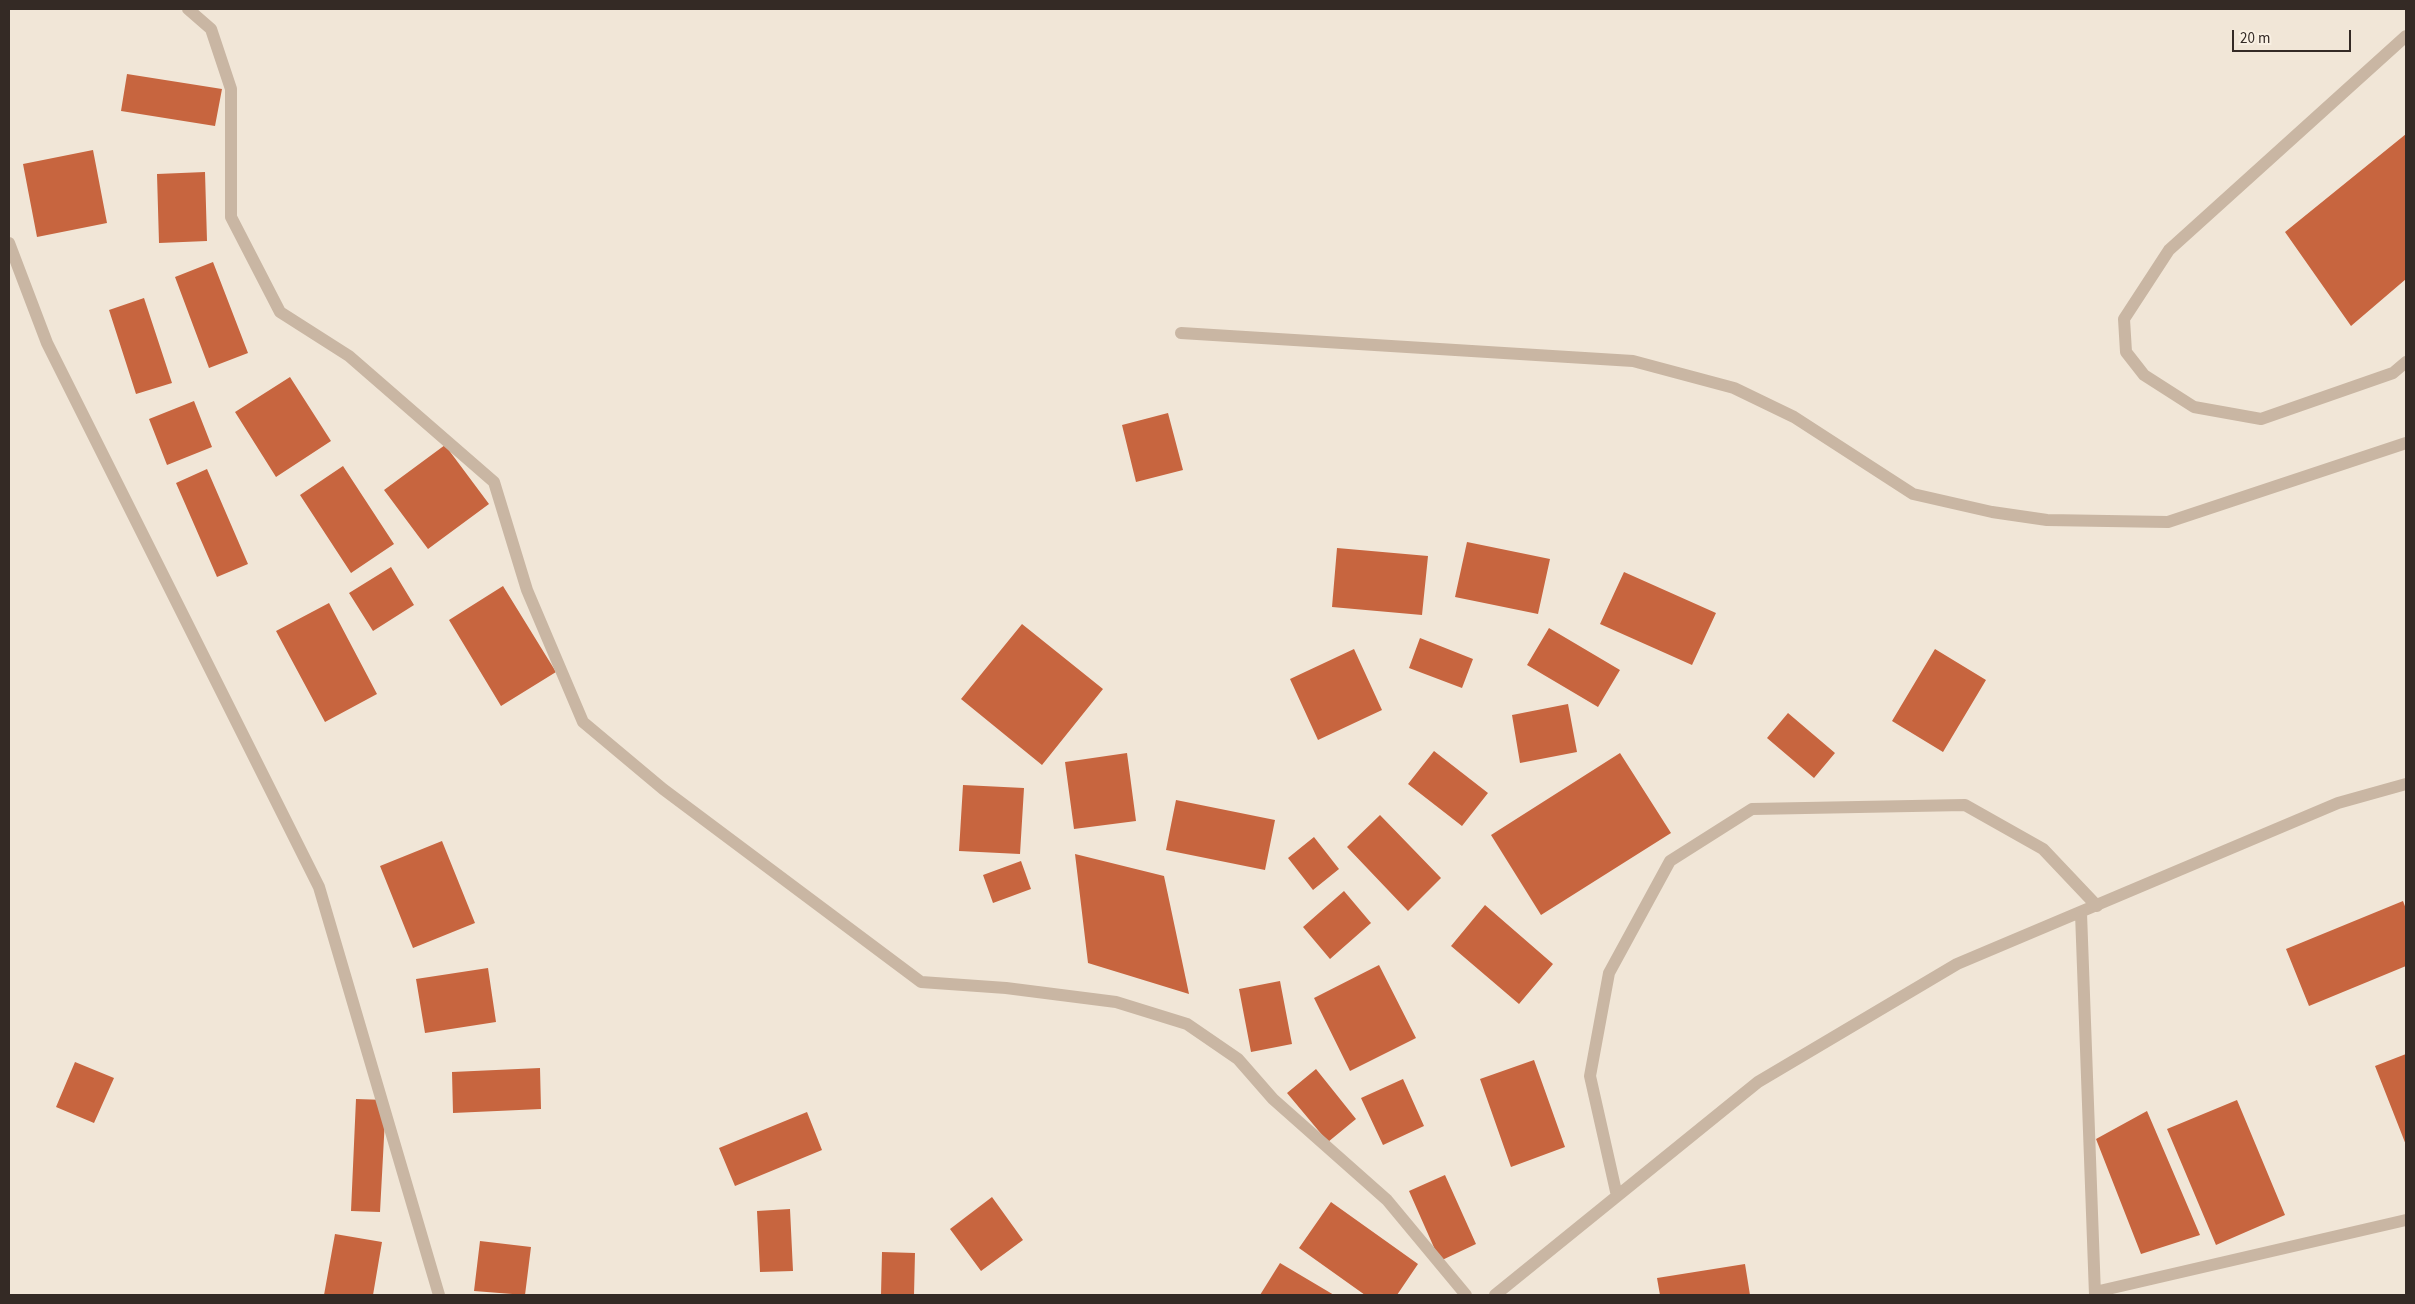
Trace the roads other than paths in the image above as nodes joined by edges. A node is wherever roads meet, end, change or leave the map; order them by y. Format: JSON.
{"nodes":[{"id":1,"x":188,"y":9,"type":"edge"},
{"id":2,"x":2406,"y":36,"type":"edge"},
{"id":3,"x":9,"y":243,"type":"edge"},
{"id":4,"x":1181,"y":333,"type":"dead end"},
{"id":5,"x":2406,"y":362,"type":"edge"},
{"id":6,"x":2406,"y":443,"type":"edge"},
{"id":7,"x":2406,"y":784,"type":"edge"},
{"id":8,"x":2097,"y":906,"type":"junction"},
{"id":9,"x":2082,"y":912,"type":"junction"},
{"id":10,"x":1617,"y":1196,"type":"junction"},
{"id":11,"x":2406,"y":1220,"type":"edge"},
{"id":12,"x":2095,"y":1293,"type":"edge"},
{"id":13,"x":439,"y":1295,"type":"edge"},
{"id":14,"x":1466,"y":1295,"type":"edge"},
{"id":15,"x":1496,"y":1295,"type":"edge"}],
"edges":[{"from":1,"to":14,"type":"street"},
{"from":2,"to":5,"type":"street"},
{"from":3,"to":13,"type":"street"},
{"from":4,"to":6,"type":"street"},
{"from":7,"to":8,"type":"street"},
{"from":8,"to":9,"type":"street"},
{"from":8,"to":10,"type":"street"},
{"from":9,"to":10,"type":"street"},
{"from":9,"to":12,"type":"street"},
{"from":10,"to":15,"type":"street"},
{"from":11,"to":12,"type":"street"}]}
